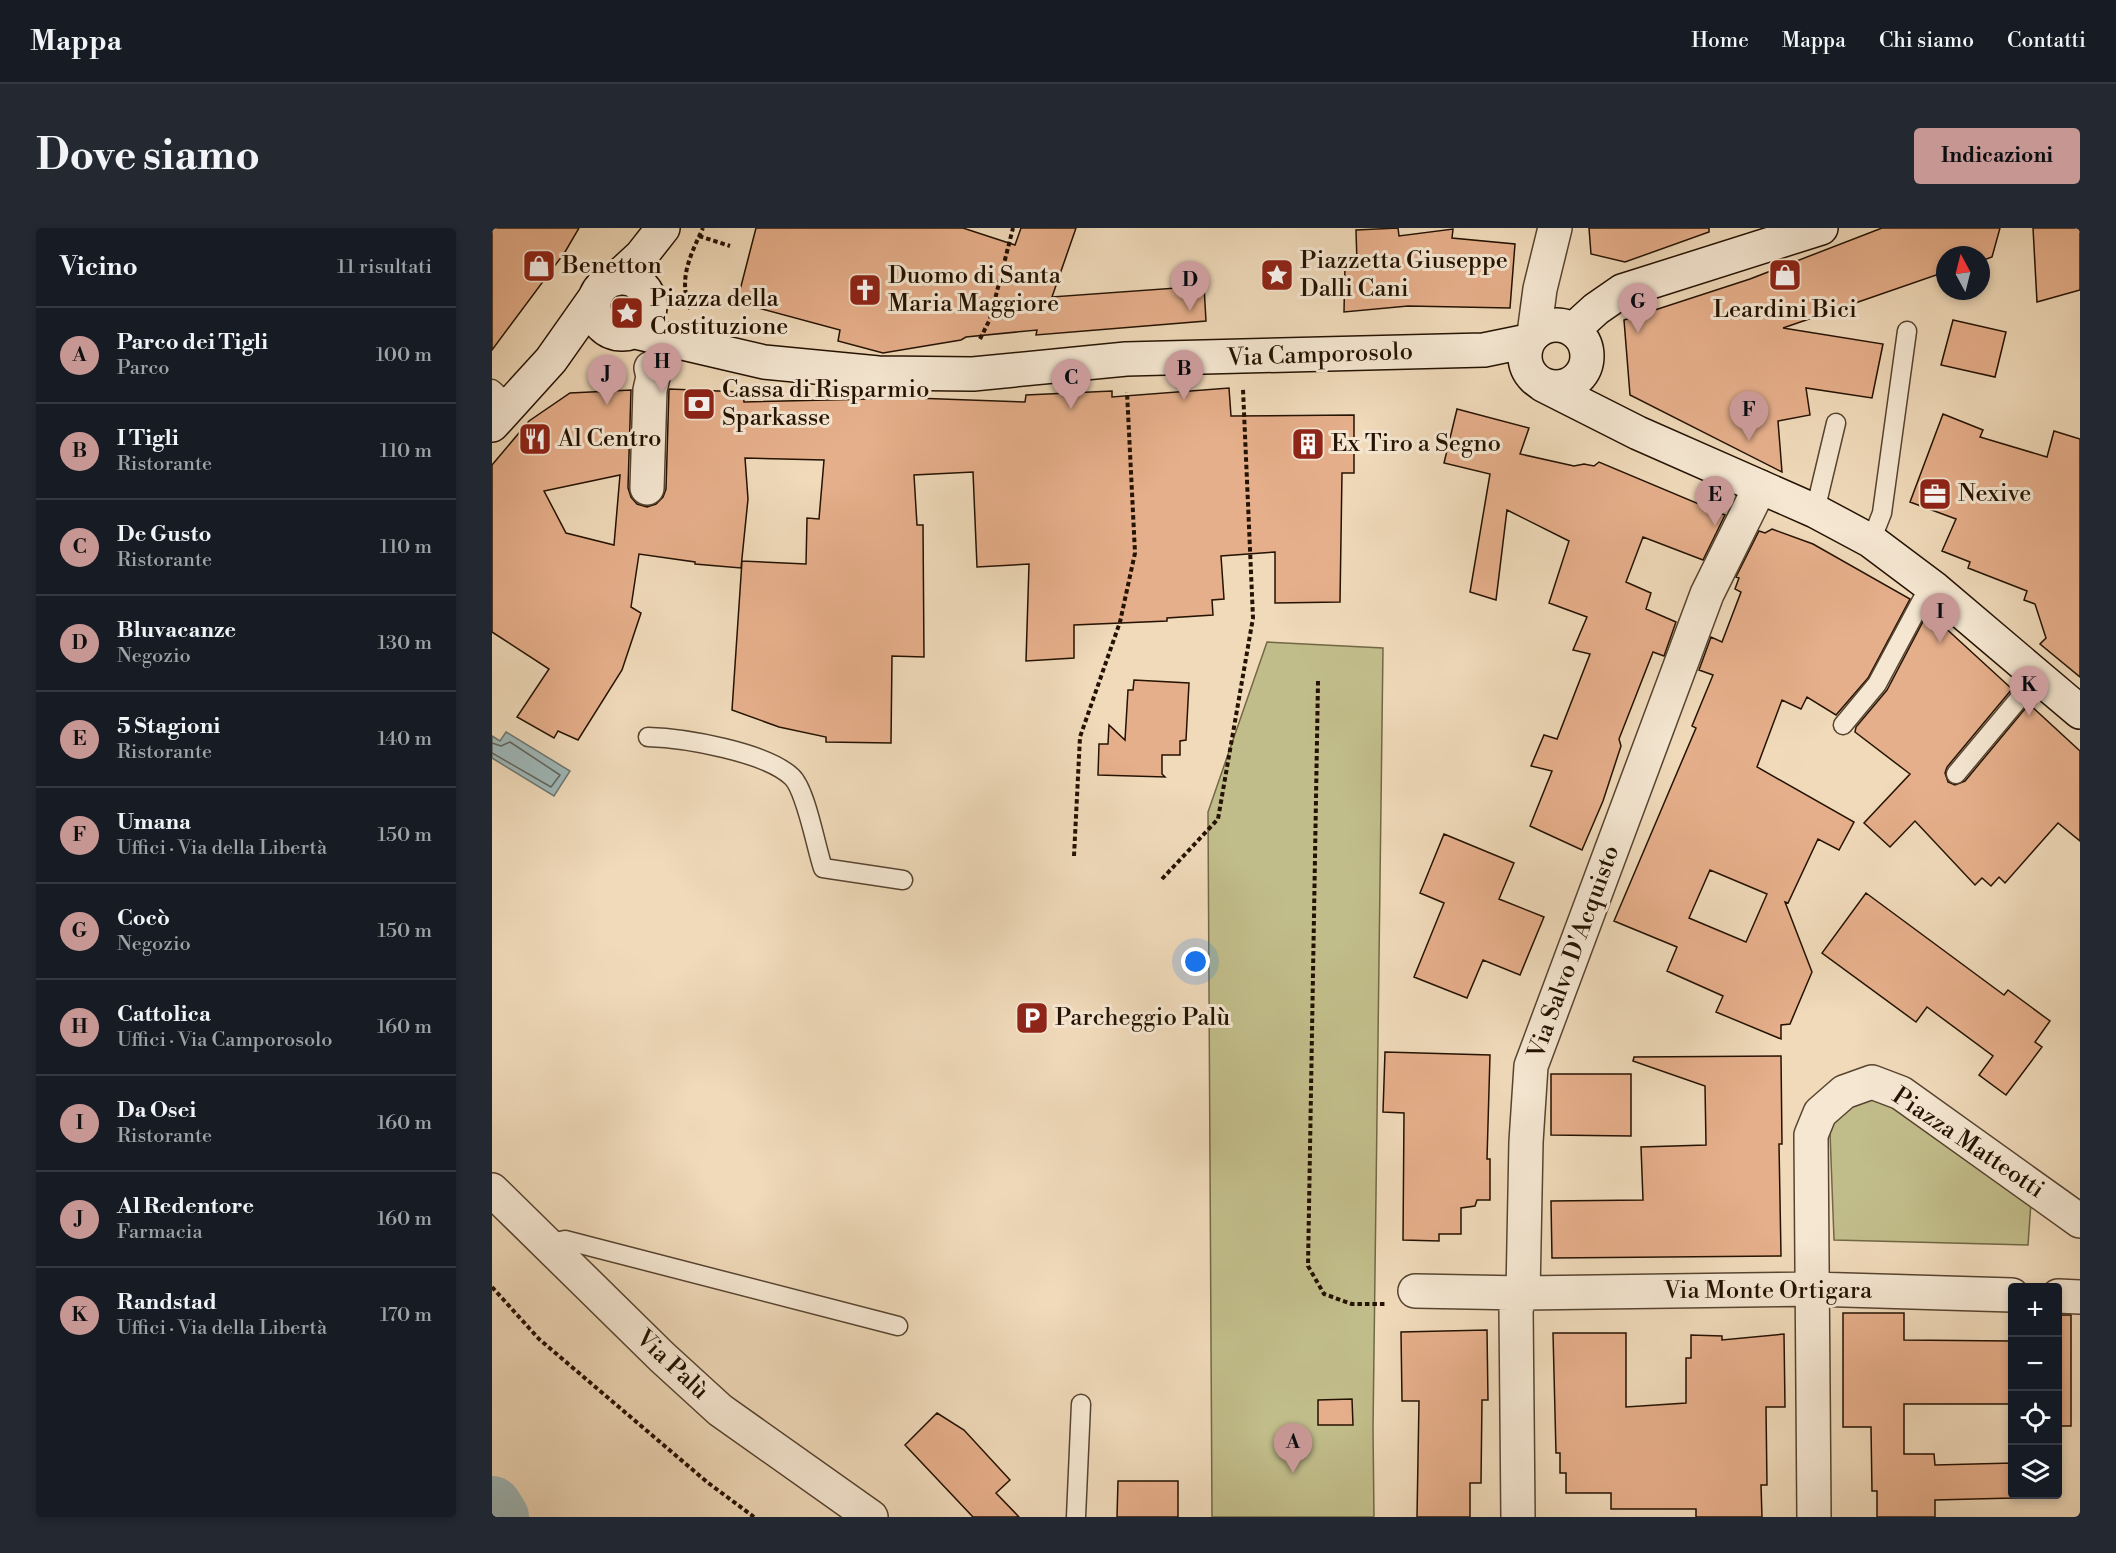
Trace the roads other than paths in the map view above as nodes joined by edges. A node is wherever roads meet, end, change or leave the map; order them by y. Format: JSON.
{"nodes":[{"id":1,"x":664,"y":228,"type":"edge"},
{"id":2,"x":1555,"y":228,"type":"edge"},
{"id":3,"x":1821,"y":228,"type":"edge"},
{"id":4,"x":605,"y":289,"type":"junction"},
{"id":5,"x":636,"y":317,"type":"junction"},
{"id":6,"x":1907,"y":331,"type":"dead end"},
{"id":7,"x":1545,"y":348,"type":"junction"},
{"id":8,"x":1585,"y":367,"type":"junction"},
{"id":9,"x":651,"y":368,"type":"dead end"},
{"id":10,"x":505,"y":400,"type":"edge"},
{"id":11,"x":1836,"y":423,"type":"dead end"},
{"id":12,"x":1638,"y":433,"type":"junction"},
{"id":13,"x":1760,"y":487,"type":"junction"},
{"id":14,"x":647,"y":488,"type":"dead end"},
{"id":15,"x":1815,"y":511,"type":"junction"},
{"id":16,"x":1871,"y":541,"type":"junction"},
{"id":17,"x":1930,"y":585,"type":"junction"},
{"id":18,"x":2038,"y":676,"type":"junction"},
{"id":19,"x":2080,"y":712,"type":"edge"},
{"id":20,"x":1843,"y":725,"type":"dead end"},
{"id":21,"x":648,"y":737,"type":"dead end"},
{"id":22,"x":1956,"y":774,"type":"dead end"},
{"id":23,"x":903,"y":880,"type":"dead end"},
{"id":24,"x":492,"y":1190,"type":"edge"},
{"id":25,"x":2080,"y":1221,"type":"edge"},
{"id":26,"x":547,"y":1244,"type":"junction"},
{"id":27,"x":1812,"y":1289,"type":"junction"},
{"id":28,"x":1415,"y":1291,"type":"road end"},
{"id":29,"x":1523,"y":1293,"type":"junction"},
{"id":30,"x":2008,"y":1295,"type":"edge"},
{"id":31,"x":2062,"y":1296,"type":"edge"},
{"id":32,"x":2080,"y":1297,"type":"edge"},
{"id":33,"x":898,"y":1326,"type":"dead end"},
{"id":34,"x":1082,"y":1404,"type":"dead end"},
{"id":35,"x":871,"y":1517,"type":"edge"},
{"id":36,"x":1076,"y":1517,"type":"edge"},
{"id":37,"x":1518,"y":1517,"type":"edge"},
{"id":38,"x":1814,"y":1517,"type":"edge"}],
"edges":[{"from":1,"to":4,"type":"street"},
{"from":1,"to":5,"type":"street"},
{"from":2,"to":7,"type":"street"},
{"from":3,"to":7,"type":"street"},
{"from":4,"to":5,"type":"street"},
{"from":4,"to":5,"type":"street"},
{"from":4,"to":10,"type":"street"},
{"from":5,"to":7,"type":"street","name":"Via Camporosolo"},
{"from":5,"to":10,"type":"street"},
{"from":6,"to":16,"type":"lane"},
{"from":7,"to":8,"type":"street"},
{"from":7,"to":8,"type":"street","name":"Via Camporosolo"},
{"from":7,"to":12,"type":"street"},
{"from":8,"to":12,"type":"street"},
{"from":9,"to":14,"type":"street"},
{"from":11,"to":15,"type":"lane"},
{"from":12,"to":13,"type":"street"},
{"from":13,"to":15,"type":"street"},
{"from":13,"to":29,"type":"street","name":"Via Salvo D'Acquisto"},
{"from":15,"to":16,"type":"street"},
{"from":16,"to":17,"type":"street"},
{"from":17,"to":18,"type":"street"},
{"from":17,"to":20,"type":"lane"},
{"from":18,"to":19,"type":"street"},
{"from":18,"to":22,"type":"lane"},
{"from":21,"to":23,"type":"lane"},
{"from":24,"to":26,"type":"street","name":"Via Palù"},
{"from":25,"to":27,"type":"street","name":"Piazza Matteotti"},
{"from":26,"to":33,"type":"lane"},
{"from":26,"to":35,"type":"street","name":"Via Palù"},
{"from":27,"to":29,"type":"street","name":"Via Monte Ortigara"},
{"from":27,"to":30,"type":"street","name":"Via Monte Ortigara"},
{"from":27,"to":38,"type":"street","name":"Piazza Matteotti"},
{"from":28,"to":29,"type":"street","name":"Via Monte Ortigara"},
{"from":29,"to":37,"type":"street","name":"Via Salvo D'Acquisto"},
{"from":31,"to":32,"type":"street"},
{"from":34,"to":36,"type":"lane"}]}
